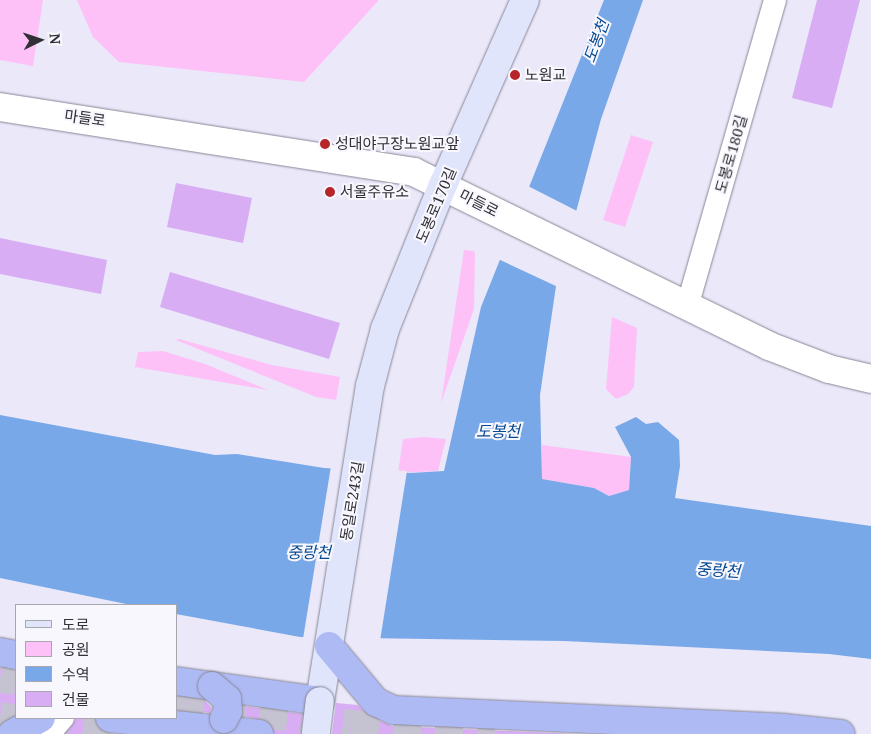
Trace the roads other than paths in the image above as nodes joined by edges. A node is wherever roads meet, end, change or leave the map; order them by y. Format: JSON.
{"nodes":[{"id":1,"x":525,"y":0,"type":"edge"},
{"id":2,"x":775,"y":0,"type":"edge"},
{"id":3,"x":0,"y":107,"type":"edge"},
{"id":4,"x":443,"y":185,"type":"junction"},
{"id":5,"x":687,"y":307,"type":"junction"},
{"id":6,"x":871,"y":379,"type":"edge"},
{"id":7,"x":370,"y":386,"type":"joint"},
{"id":8,"x":329,"y":646,"type":"junction"},
{"id":9,"x":0,"y":652,"type":"edge"},
{"id":10,"x":15,"y":655,"type":"edge"},
{"id":11,"x":178,"y":681,"type":"edge"},
{"id":12,"x":212,"y":686,"type":"junction"},
{"id":13,"x":320,"y":701,"type":"junction"},
{"id":14,"x":40,"y":719,"type":"edge"},
{"id":15,"x":61,"y":719,"type":"edge"},
{"id":16,"x":121,"y":719,"type":"edge"},
{"id":17,"x":512,"y":721,"type":"junction"},
{"id":18,"x":213,"y":727,"type":"edge"},
{"id":19,"x":316,"y":733,"type":"edge"},
{"id":20,"x":12,"y":734,"type":"edge"},
{"id":21,"x":49,"y":734,"type":"edge"},
{"id":22,"x":259,"y":734,"type":"edge"},
{"id":23,"x":481,"y":734,"type":"edge"},
{"id":24,"x":841,"y":734,"type":"edge"}],
"edges":[{"from":1,"to":4,"type":"main road","name":"도봉로170길"},
{"from":2,"to":5,"type":"street","name":"도봉로180길"},
{"from":3,"to":4,"type":"street","name":"마들로"},
{"from":4,"to":5,"type":"street","name":"마들로"},
{"from":4,"to":7,"type":"main road","name":"도봉로170길"},
{"from":5,"to":6,"type":"street","name":"마들로"},
{"from":7,"to":8,"type":"main road","name":"동일로243길"},
{"from":8,"to":13,"type":"main road","name":"동일로243길"},
{"from":8,"to":17,"type":"highway"},
{"from":9,"to":10,"type":"highway"},
{"from":11,"to":12,"type":"highway"},
{"from":12,"to":13,"type":"highway"},
{"from":12,"to":18,"type":"highway","bridge":true},
{"from":13,"to":19,"type":"main road","name":"동일로243길","bridge":true},
{"from":14,"to":20,"type":"highway"},
{"from":15,"to":21,"type":"street"},
{"from":16,"to":18,"type":"highway"},
{"from":17,"to":23,"type":"highway"},
{"from":17,"to":24,"type":"highway"},
{"from":18,"to":22,"type":"highway"}]}
